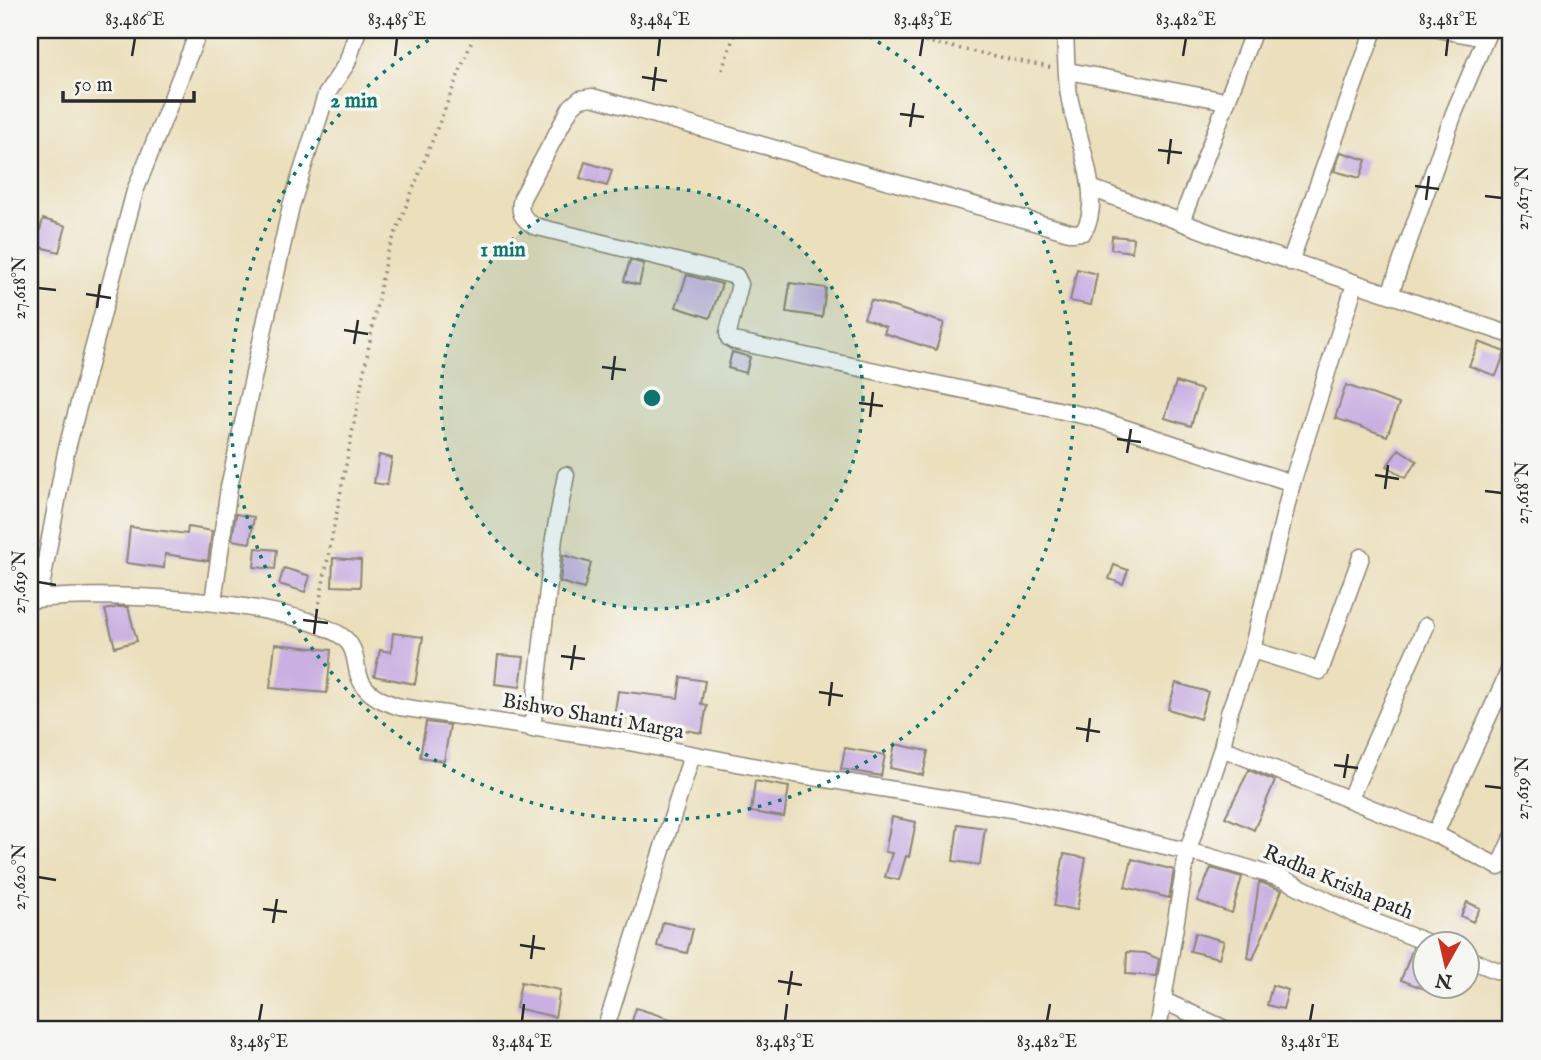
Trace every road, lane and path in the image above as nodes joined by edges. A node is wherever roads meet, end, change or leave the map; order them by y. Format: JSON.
{"nodes":[{"id":1,"x":199,"y":30,"type":"edge"},
{"id":2,"x":358,"y":30,"type":"edge"},
{"id":3,"x":736,"y":30,"type":"edge"},
{"id":4,"x":870,"y":30,"type":"edge"},
{"id":5,"x":1065,"y":30,"type":"edge"},
{"id":6,"x":1254,"y":30,"type":"edge"},
{"id":7,"x":1374,"y":30,"type":"edge"},
{"id":8,"x":1442,"y":30,"type":"edge"},
{"id":9,"x":1487,"y":34,"type":"edge"},
{"id":10,"x":473,"y":38,"type":"dead end"},
{"id":11,"x":722,"y":69,"type":"dead end"},
{"id":12,"x":1068,"y":71,"type":"junction"},
{"id":13,"x":1226,"y":101,"type":"junction"},
{"id":14,"x":1091,"y":188,"type":"junction"},
{"id":15,"x":1181,"y":222,"type":"junction"},
{"id":16,"x":1290,"y":262,"type":"junction"},
{"id":17,"x":1355,"y":284,"type":"junction"},
{"id":18,"x":1390,"y":294,"type":"junction"},
{"id":19,"x":1511,"y":335,"type":"edge"},
{"id":20,"x":566,"y":475,"type":"dead end"},
{"id":21,"x":1292,"y":484,"type":"junction"},
{"id":22,"x":1361,"y":557,"type":"dead end"},
{"id":23,"x":34,"y":599,"type":"edge"},
{"id":24,"x":213,"y":602,"type":"junction"},
{"id":25,"x":315,"y":622,"type":"junction"},
{"id":26,"x":1426,"y":626,"type":"dead end"},
{"id":27,"x":1252,"y":650,"type":"junction"},
{"id":28,"x":1510,"y":669,"type":"edge"},
{"id":29,"x":532,"y":729,"type":"junction"},
{"id":30,"x":1222,"y":748,"type":"junction"},
{"id":31,"x":692,"y":755,"type":"junction"},
{"id":32,"x":1350,"y":798,"type":"junction"},
{"id":33,"x":1434,"y":834,"type":"junction"},
{"id":34,"x":1511,"y":839,"type":"edge"},
{"id":35,"x":1187,"y":853,"type":"junction"},
{"id":36,"x":1412,"y":937,"type":"edge"},
{"id":37,"x":1482,"y":965,"type":"edge"},
{"id":38,"x":1511,"y":976,"type":"edge"},
{"id":39,"x":1164,"y":1000,"type":"junction"},
{"id":40,"x":605,"y":1030,"type":"edge"},
{"id":41,"x":1158,"y":1030,"type":"edge"},
{"id":42,"x":1227,"y":1030,"type":"edge"}],
"edges":[{"from":1,"to":23,"type":"street"},
{"from":2,"to":24,"type":"street"},
{"from":3,"to":11,"type":"path"},
{"from":4,"to":12,"type":"path"},
{"from":5,"to":12,"type":"street"},
{"from":6,"to":13,"type":"street"},
{"from":7,"to":16,"type":"street"},
{"from":8,"to":9,"type":"street"},
{"from":9,"to":18,"type":"street"},
{"from":10,"to":25,"type":"path"},
{"from":12,"to":13,"type":"street"},
{"from":12,"to":14,"type":"street"},
{"from":13,"to":15,"type":"street"},
{"from":14,"to":15,"type":"street"},
{"from":14,"to":21,"type":"street"},
{"from":15,"to":16,"type":"street"},
{"from":16,"to":17,"type":"street"},
{"from":17,"to":18,"type":"street"},
{"from":17,"to":21,"type":"street"},
{"from":18,"to":19,"type":"street"},
{"from":20,"to":29,"type":"street"},
{"from":21,"to":27,"type":"street"},
{"from":22,"to":27,"type":"street"},
{"from":23,"to":24,"type":"street","name":"Bishwo Shanti Marga"},
{"from":24,"to":25,"type":"street","name":"Bishwo Shanti Marga"},
{"from":25,"to":29,"type":"street","name":"Bishwo Shanti Marga"},
{"from":26,"to":32,"type":"street"},
{"from":27,"to":30,"type":"street"},
{"from":28,"to":33,"type":"street"},
{"from":29,"to":31,"type":"street","name":"Bishwo Shanti Marga"},
{"from":30,"to":32,"type":"street"},
{"from":30,"to":35,"type":"street"},
{"from":31,"to":35,"type":"street","name":"Bishwo Shanti Marga"},
{"from":31,"to":40,"type":"street"},
{"from":32,"to":33,"type":"street"},
{"from":33,"to":34,"type":"street"},
{"from":35,"to":36,"type":"street","name":"Radha Krisha path"},
{"from":35,"to":39,"type":"street"},
{"from":37,"to":38,"type":"street"},
{"from":39,"to":41,"type":"street"},
{"from":39,"to":42,"type":"street"}]}
